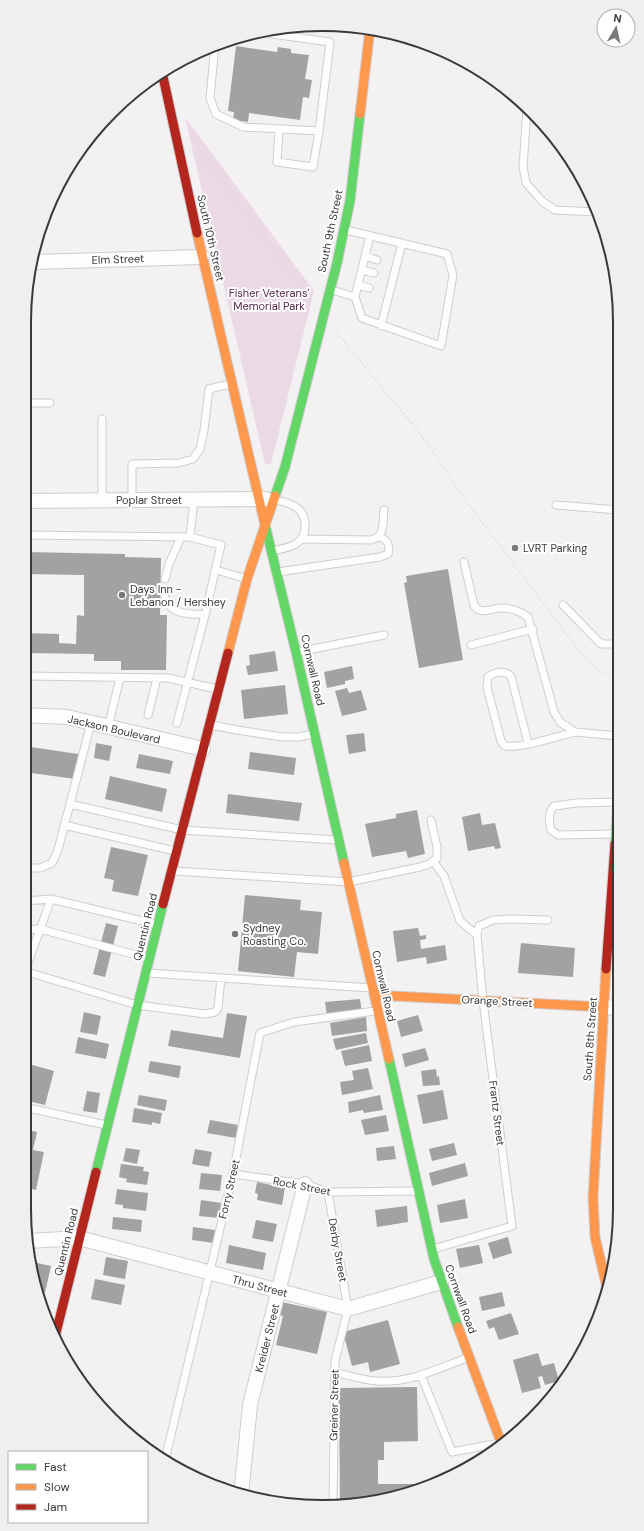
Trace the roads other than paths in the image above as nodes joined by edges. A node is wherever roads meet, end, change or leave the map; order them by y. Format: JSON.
{"nodes":[{"id":1,"x":276,"y":35,"type":"edge"},
{"id":2,"x":369,"y":35,"type":"edge"},
{"id":3,"x":214,"y":52,"type":"edge"},
{"id":4,"x":163,"y":78,"type":"edge"},
{"id":5,"x":527,"y":115,"type":"edge"},
{"id":6,"x":280,"y":129,"type":"junction"},
{"id":7,"x":319,"y":131,"type":"junction"},
{"id":8,"x":591,"y":212,"type":"edge"},
{"id":9,"x":344,"y":229,"type":"junction"},
{"id":10,"x":370,"y":236,"type":"junction"},
{"id":11,"x":402,"y":243,"type":"junction"},
{"id":12,"x":365,"y":256,"type":"junction"},
{"id":13,"x":202,"y":257,"type":"junction"},
{"id":14,"x":378,"y":260,"type":"dead end"},
{"id":15,"x":38,"y":262,"type":"edge"},
{"id":16,"x":362,"y":270,"type":"junction"},
{"id":17,"x":374,"y":273,"type":"dead end"},
{"id":18,"x":358,"y":285,"type":"junction"},
{"id":19,"x":369,"y":288,"type":"dead end"},
{"id":20,"x":330,"y":290,"type":"junction"},
{"id":21,"x":355,"y":297,"type":"junction"},
{"id":22,"x":381,"y":326,"type":"junction"},
{"id":23,"x":232,"y":384,"type":"junction"},
{"id":24,"x":31,"y":403,"type":"edge"},
{"id":25,"x":50,"y":404,"type":"dead end"},
{"id":26,"x":102,"y":419,"type":"dead end"},
{"id":27,"x":259,"y":499,"type":"junction"},
{"id":28,"x":274,"y":499,"type":"junction"},
{"id":29,"x":102,"y":500,"type":"junction"},
{"id":30,"x":132,"y":500,"type":"junction"},
{"id":31,"x":194,"y":500,"type":"junction"},
{"id":32,"x":31,"y":501,"type":"edge"},
{"id":33,"x":556,"y":505,"type":"dead end"},
{"id":34,"x":384,"y":510,"type":"dead end"},
{"id":35,"x":613,"y":510,"type":"edge"},
{"id":36,"x":265,"y":525,"type":"junction"},
{"id":37,"x":31,"y":535,"type":"edge"},
{"id":38,"x":181,"y":537,"type":"junction"},
{"id":39,"x":190,"y":537,"type":"junction"},
{"id":40,"x":380,"y":537,"type":"junction"},
{"id":41,"x":302,"y":539,"type":"junction"},
{"id":42,"x":257,"y":551,"type":"junction"},
{"id":43,"x":272,"y":551,"type":"junction"},
{"id":44,"x":464,"y":562,"type":"dead end"},
{"id":45,"x":216,"y":570,"type":"junction"},
{"id":46,"x":277,"y":572,"type":"junction"},
{"id":47,"x":165,"y":579,"type":"dead end"},
{"id":48,"x":247,"y":579,"type":"junction"},
{"id":49,"x":164,"y":594,"type":"dead end"},
{"id":50,"x":563,"y":605,"type":"dead end"},
{"id":51,"x":205,"y":615,"type":"junction"},
{"id":52,"x":533,"y":629,"type":"junction"},
{"id":53,"x":384,"y":635,"type":"dead end"},
{"id":54,"x":613,"y":644,"type":"edge"},
{"id":55,"x":471,"y":645,"type":"dead end"},
{"id":56,"x":296,"y":652,"type":"junction"},
{"id":57,"x":31,"y":676,"type":"edge"},
{"id":58,"x":120,"y":678,"type":"junction"},
{"id":59,"x":157,"y":678,"type":"junction"},
{"id":60,"x":187,"y":682,"type":"junction"},
{"id":61,"x":219,"y":689,"type":"junction"},
{"id":62,"x":148,"y":715,"type":"dead end"},
{"id":63,"x":31,"y":716,"type":"edge"},
{"id":64,"x":91,"y":723,"type":"junction"},
{"id":65,"x":177,"y":723,"type":"dead end"},
{"id":66,"x":210,"y":724,"type":"junction"},
{"id":67,"x":108,"y":727,"type":"junction"},
{"id":68,"x":575,"y":732,"type":"junction"},
{"id":69,"x":315,"y":734,"type":"junction"},
{"id":70,"x":613,"y":735,"type":"edge"},
{"id":71,"x":528,"y":743,"type":"junction"},
{"id":72,"x":203,"y":749,"type":"junction"},
{"id":73,"x":613,"y":802,"type":"edge"},
{"id":74,"x":70,"y":804,"type":"junction"},
{"id":75,"x":430,"y":820,"type":"dead end"},
{"id":76,"x":64,"y":825,"type":"junction"},
{"id":77,"x":182,"y":830,"type":"junction"},
{"id":78,"x":613,"y":834,"type":"edge"},
{"id":79,"x":339,"y":840,"type":"junction"},
{"id":80,"x":177,"y":852,"type":"junction"},
{"id":81,"x":433,"y":861,"type":"junction"},
{"id":82,"x":31,"y":868,"type":"edge"},
{"id":83,"x":172,"y":871,"type":"junction"},
{"id":84,"x":348,"y":882,"type":"junction"},
{"id":85,"x":51,"y":899,"type":"junction"},
{"id":86,"x":31,"y":900,"type":"edge"},
{"id":87,"x":613,"y":913,"type":"edge"},
{"id":88,"x":548,"y":920,"type":"dead end"},
{"id":89,"x":158,"y":925,"type":"junction"},
{"id":90,"x":40,"y":929,"type":"junction"},
{"id":91,"x":31,"y":930,"type":"edge"},
{"id":92,"x":477,"y":935,"type":"junction"},
{"id":93,"x":31,"y":953,"type":"edge"},
{"id":94,"x":150,"y":958,"type":"junction"},
{"id":95,"x":146,"y":972,"type":"junction"},
{"id":96,"x":31,"y":974,"type":"edge"},
{"id":97,"x":221,"y":978,"type":"junction"},
{"id":98,"x":373,"y":991,"type":"junction"},
{"id":99,"x":483,"y":1001,"type":"junction"},
{"id":100,"x":137,"y":1005,"type":"junction"},
{"id":101,"x":604,"y":1007,"type":"junction"},
{"id":102,"x":613,"y":1008,"type":"edge"},
{"id":103,"x":378,"y":1010,"type":"junction"},
{"id":104,"x":31,"y":1109,"type":"edge"},
{"id":105,"x":107,"y":1125,"type":"junction"},
{"id":106,"x":233,"y":1174,"type":"junction"},
{"id":107,"x":305,"y":1184,"type":"junction"},
{"id":108,"x":418,"y":1191,"type":"junction"},
{"id":109,"x":328,"y":1192,"type":"junction"},
{"id":110,"x":79,"y":1238,"type":"junction"},
{"id":111,"x":33,"y":1241,"type":"edge"},
{"id":112,"x":432,"y":1249,"type":"junction"},
{"id":113,"x":209,"y":1272,"type":"junction"},
{"id":114,"x":604,"y":1277,"type":"edge"},
{"id":115,"x":441,"y":1282,"type":"junction"},
{"id":116,"x":279,"y":1290,"type":"junction"},
{"id":117,"x":348,"y":1308,"type":"junction"},
{"id":118,"x":56,"y":1328,"type":"edge"},
{"id":119,"x":470,"y":1357,"type":"junction"},
{"id":120,"x":335,"y":1372,"type":"junction"},
{"id":121,"x":421,"y":1375,"type":"junction"},
{"id":122,"x":503,"y":1437,"type":"edge"},
{"id":123,"x":493,"y":1444,"type":"edge"},
{"id":124,"x":165,"y":1454,"type":"edge"},
{"id":125,"x":242,"y":1489,"type":"edge"},
{"id":126,"x":333,"y":1499,"type":"edge"}],
"edges":[{"from":1,"to":7,"type":"lane"},
{"from":2,"to":9,"type":"main road","name":"South 9th Street"},
{"from":3,"to":6,"type":"lane"},
{"from":4,"to":13,"type":"main road","name":"South 10th Street"},
{"from":5,"to":8,"type":"lane"},
{"from":6,"to":7,"type":"lane"},
{"from":6,"to":7,"type":"lane"},
{"from":9,"to":10,"type":"lane"},
{"from":9,"to":20,"type":"main road","name":"South 9th Street"},
{"from":10,"to":11,"type":"lane"},
{"from":10,"to":12,"type":"lane"},
{"from":11,"to":22,"type":"lane"},
{"from":11,"to":22,"type":"lane"},
{"from":12,"to":14,"type":"lane"},
{"from":12,"to":16,"type":"lane"},
{"from":13,"to":15,"type":"street","name":"Elm Street"},
{"from":13,"to":23,"type":"main road","name":"South 10th Street"},
{"from":16,"to":17,"type":"lane"},
{"from":16,"to":18,"type":"lane"},
{"from":18,"to":19,"type":"lane"},
{"from":18,"to":21,"type":"lane"},
{"from":20,"to":21,"type":"lane"},
{"from":20,"to":28,"type":"main road","name":"South 9th Street"},
{"from":21,"to":22,"type":"lane"},
{"from":23,"to":27,"type":"main road","name":"South 10th Street"},
{"from":23,"to":30,"type":"lane"},
{"from":24,"to":25,"type":"lane"},
{"from":26,"to":29,"type":"lane"},
{"from":27,"to":28,"type":"street","name":"Poplar Street"},
{"from":27,"to":31,"type":"street","name":"Poplar Street"},
{"from":27,"to":36,"type":"main road","name":"South 10th Street"},
{"from":28,"to":36,"type":"main road","name":"South 9th Street"},
{"from":28,"to":41,"type":"lane"},
{"from":29,"to":30,"type":"street","name":"Poplar Street"},
{"from":29,"to":32,"type":"street","name":"Poplar Street"},
{"from":30,"to":31,"type":"street","name":"Poplar Street"},
{"from":31,"to":39,"type":"lane"},
{"from":33,"to":35,"type":"lane"},
{"from":34,"to":40,"type":"lane"},
{"from":36,"to":42,"type":"main road","name":"Quentin Road"},
{"from":36,"to":43,"type":"main road","name":"Cornwall Road"},
{"from":37,"to":38,"type":"lane"},
{"from":38,"to":39,"type":"lane"},
{"from":38,"to":47,"type":"lane"},
{"from":39,"to":45,"type":"lane"},
{"from":40,"to":41,"type":"lane"},
{"from":40,"to":46,"type":"lane"},
{"from":41,"to":43,"type":"lane"},
{"from":42,"to":43,"type":"lane"},
{"from":42,"to":48,"type":"main road","name":"Quentin Road"},
{"from":43,"to":46,"type":"main road","name":"Cornwall Road"},
{"from":44,"to":52,"type":"lane"},
{"from":45,"to":48,"type":"lane"},
{"from":45,"to":51,"type":"lane"},
{"from":46,"to":56,"type":"main road","name":"Cornwall Road"},
{"from":48,"to":61,"type":"main road","name":"Quentin Road"},
{"from":49,"to":51,"type":"lane"},
{"from":50,"to":54,"type":"lane"},
{"from":51,"to":60,"type":"lane"},
{"from":52,"to":55,"type":"lane"},
{"from":52,"to":68,"type":"lane"},
{"from":53,"to":56,"type":"lane"},
{"from":56,"to":69,"type":"main road","name":"Cornwall Road"},
{"from":57,"to":58,"type":"lane"},
{"from":58,"to":59,"type":"lane"},
{"from":58,"to":67,"type":"lane"},
{"from":59,"to":60,"type":"lane"},
{"from":59,"to":62,"type":"lane"},
{"from":60,"to":61,"type":"lane"},
{"from":60,"to":65,"type":"lane"},
{"from":61,"to":66,"type":"main road","name":"Quentin Road"},
{"from":63,"to":64,"type":"street","name":"Jackson Boulevard"},
{"from":64,"to":67,"type":"street","name":"Jackson Boulevard"},
{"from":64,"to":74,"type":"lane"},
{"from":66,"to":69,"type":"lane"},
{"from":66,"to":72,"type":"main road","name":"Quentin Road"},
{"from":67,"to":72,"type":"street","name":"Jackson Boulevard"},
{"from":68,"to":70,"type":"lane"},
{"from":68,"to":71,"type":"lane"},
{"from":69,"to":79,"type":"main road","name":"Cornwall Road"},
{"from":71,"to":71,"type":"lane"},
{"from":72,"to":77,"type":"main road","name":"Quentin Road"},
{"from":73,"to":78,"type":"lane"},
{"from":74,"to":76,"type":"lane"},
{"from":74,"to":77,"type":"lane"},
{"from":75,"to":81,"type":"lane"},
{"from":76,"to":80,"type":"lane"},
{"from":76,"to":82,"type":"lane"},
{"from":77,"to":79,"type":"lane"},
{"from":77,"to":80,"type":"main road","name":"Quentin Road"},
{"from":79,"to":84,"type":"main road","name":"Cornwall Road"},
{"from":80,"to":83,"type":"main road","name":"Quentin Road"},
{"from":81,"to":84,"type":"lane"},
{"from":81,"to":92,"type":"lane"},
{"from":83,"to":84,"type":"lane"},
{"from":83,"to":89,"type":"main road","name":"Quentin Road"},
{"from":84,"to":98,"type":"main road","name":"Cornwall Road"},
{"from":85,"to":86,"type":"lane"},
{"from":85,"to":89,"type":"lane"},
{"from":85,"to":90,"type":"lane"},
{"from":87,"to":101,"type":"main road","name":"South 8th Street"},
{"from":88,"to":92,"type":"lane"},
{"from":89,"to":94,"type":"main road","name":"Quentin Road"},
{"from":90,"to":91,"type":"lane"},
{"from":90,"to":93,"type":"lane"},
{"from":90,"to":94,"type":"lane"},
{"from":92,"to":99,"type":"lane","name":"Frantz Street"},
{"from":94,"to":95,"type":"main road","name":"Quentin Road"},
{"from":95,"to":97,"type":"lane"},
{"from":95,"to":100,"type":"main road","name":"Quentin Road"},
{"from":96,"to":100,"type":"lane"},
{"from":97,"to":98,"type":"lane"},
{"from":97,"to":100,"type":"lane"},
{"from":98,"to":99,"type":"main road","name":"Orange Street"},
{"from":98,"to":103,"type":"main road","name":"Cornwall Road"},
{"from":99,"to":101,"type":"main road","name":"Orange Street"},
{"from":99,"to":112,"type":"lane","name":"Frantz Street"},
{"from":100,"to":105,"type":"main road","name":"Quentin Road"},
{"from":101,"to":102,"type":"street","name":"Orange Street"},
{"from":101,"to":114,"type":"main road","name":"South 8th Street"},
{"from":103,"to":106,"type":"lane","name":"Forry Street"},
{"from":103,"to":108,"type":"main road","name":"Cornwall Road"},
{"from":104,"to":105,"type":"lane"},
{"from":105,"to":110,"type":"main road","name":"Quentin Road"},
{"from":106,"to":107,"type":"lane","name":"Rock Street"},
{"from":106,"to":113,"type":"lane","name":"Forry Street"},
{"from":107,"to":109,"type":"lane","name":"Rock Street"},
{"from":107,"to":116,"type":"street","name":"Kreider Street"},
{"from":108,"to":109,"type":"lane","name":"Rock Street"},
{"from":108,"to":112,"type":"main road","name":"Cornwall Road"},
{"from":109,"to":117,"type":"lane","name":"Derby Street"},
{"from":110,"to":111,"type":"street","name":"Thru Street"},
{"from":110,"to":113,"type":"street","name":"Thru Street"},
{"from":110,"to":118,"type":"main road","name":"Quentin Road"},
{"from":112,"to":115,"type":"main road","name":"Cornwall Road"},
{"from":113,"to":116,"type":"street","name":"Thru Street"},
{"from":113,"to":124,"type":"lane","name":"Forry Street"},
{"from":115,"to":117,"type":"street"},
{"from":115,"to":119,"type":"main road","name":"Cornwall Road"},
{"from":116,"to":117,"type":"street","name":"Thru Street"},
{"from":116,"to":125,"type":"street","name":"Kreider Street"},
{"from":117,"to":120,"type":"lane","name":"Greiner Street"},
{"from":119,"to":121,"type":"lane"},
{"from":119,"to":122,"type":"main road","name":"Cornwall Road"},
{"from":120,"to":121,"type":"lane"},
{"from":120,"to":126,"type":"lane","name":"Greiner Street"},
{"from":121,"to":123,"type":"lane"}]}
